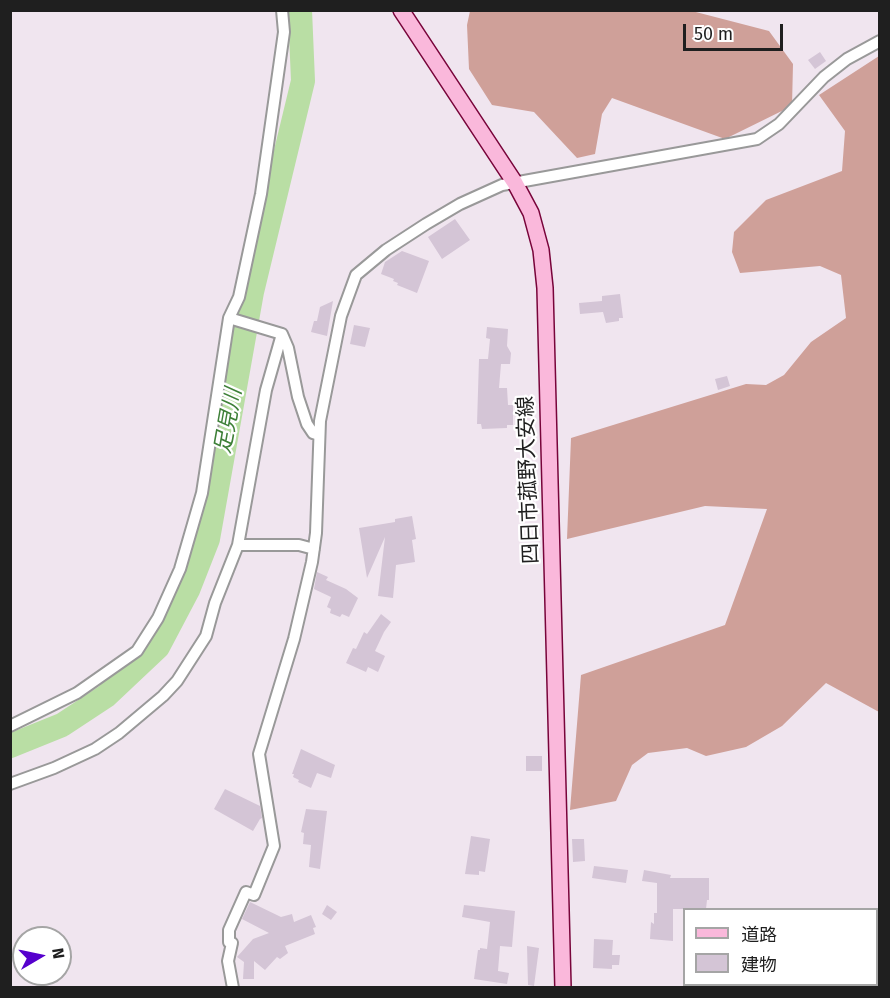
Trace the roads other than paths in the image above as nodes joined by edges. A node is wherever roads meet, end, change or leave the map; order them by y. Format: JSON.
{"nodes":[{"id":1,"x":282,"y":10,"type":"edge"},
{"id":2,"x":401,"y":10,"type":"edge"},
{"id":3,"x":879,"y":41,"type":"edge"},
{"id":4,"x":515,"y":183,"type":"junction"},
{"id":5,"x":228,"y":318,"type":"junction"},
{"id":6,"x":282,"y":334,"type":"junction"},
{"id":7,"x":319,"y":435,"type":"junction"},
{"id":8,"x":238,"y":545,"type":"junction"},
{"id":9,"x":314,"y":549,"type":"junction"},
{"id":10,"x":10,"y":726,"type":"edge"},
{"id":11,"x":10,"y":784,"type":"edge"},
{"id":12,"x":233,"y":987,"type":"edge"},
{"id":13,"x":563,"y":987,"type":"edge"}],
"edges":[{"from":1,"to":5,"type":"street"},
{"from":2,"to":4,"type":"main road","name":"四日市菰野大安線"},
{"from":3,"to":4,"type":"street"},
{"from":4,"to":7,"type":"street"},
{"from":4,"to":13,"type":"main road","name":"四日市菰野大安線"},
{"from":5,"to":6,"type":"street"},
{"from":5,"to":10,"type":"street"},
{"from":6,"to":7,"type":"street"},
{"from":6,"to":8,"type":"street"},
{"from":7,"to":9,"type":"street"},
{"from":8,"to":9,"type":"street"},
{"from":8,"to":11,"type":"street"},
{"from":9,"to":12,"type":"street"}]}
